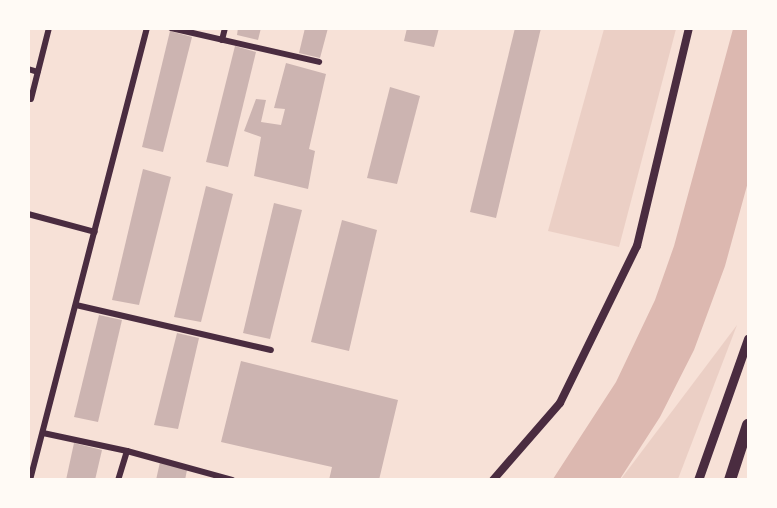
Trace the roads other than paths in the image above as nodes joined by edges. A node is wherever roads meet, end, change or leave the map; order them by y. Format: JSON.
{"nodes":[{"id":1,"x":49,"y":28,"type":"edge"},
{"id":2,"x":147,"y":28,"type":"edge"},
{"id":3,"x":171,"y":28,"type":"edge"},
{"id":4,"x":225,"y":28,"type":"edge"},
{"id":5,"x":689,"y":28,"type":"edge"},
{"id":6,"x":222,"y":40,"type":"junction"},
{"id":7,"x":318,"y":62,"type":"dead end"},
{"id":8,"x":28,"y":69,"type":"edge"},
{"id":9,"x":38,"y":72,"type":"junction"},
{"id":10,"x":31,"y":99,"type":"dead end"},
{"id":11,"x":28,"y":214,"type":"edge"},
{"id":12,"x":95,"y":232,"type":"junction"},
{"id":13,"x":76,"y":305,"type":"junction"},
{"id":14,"x":748,"y":339,"type":"edge"},
{"id":15,"x":271,"y":350,"type":"dead end"},
{"id":16,"x":748,"y":425,"type":"edge"},
{"id":17,"x":43,"y":433,"type":"junction"},
{"id":18,"x":127,"y":451,"type":"junction"},
{"id":19,"x":30,"y":480,"type":"edge"},
{"id":20,"x":118,"y":480,"type":"edge"},
{"id":21,"x":232,"y":480,"type":"edge"},
{"id":22,"x":493,"y":480,"type":"edge"},
{"id":23,"x":699,"y":480,"type":"edge"},
{"id":24,"x":730,"y":480,"type":"edge"}],
"edges":[{"from":1,"to":9,"type":"street"},
{"from":2,"to":12,"type":"street"},
{"from":3,"to":6,"type":"street"},
{"from":4,"to":6,"type":"street"},
{"from":5,"to":22,"type":"street"},
{"from":6,"to":7,"type":"street"},
{"from":8,"to":9,"type":"street"},
{"from":9,"to":10,"type":"street"},
{"from":11,"to":12,"type":"street"},
{"from":12,"to":13,"type":"street"},
{"from":13,"to":15,"type":"street"},
{"from":13,"to":17,"type":"street"},
{"from":14,"to":23,"type":"main road"},
{"from":16,"to":24,"type":"highway"},
{"from":17,"to":18,"type":"street"},
{"from":17,"to":19,"type":"street"},
{"from":18,"to":20,"type":"street"},
{"from":18,"to":21,"type":"street"}]}
